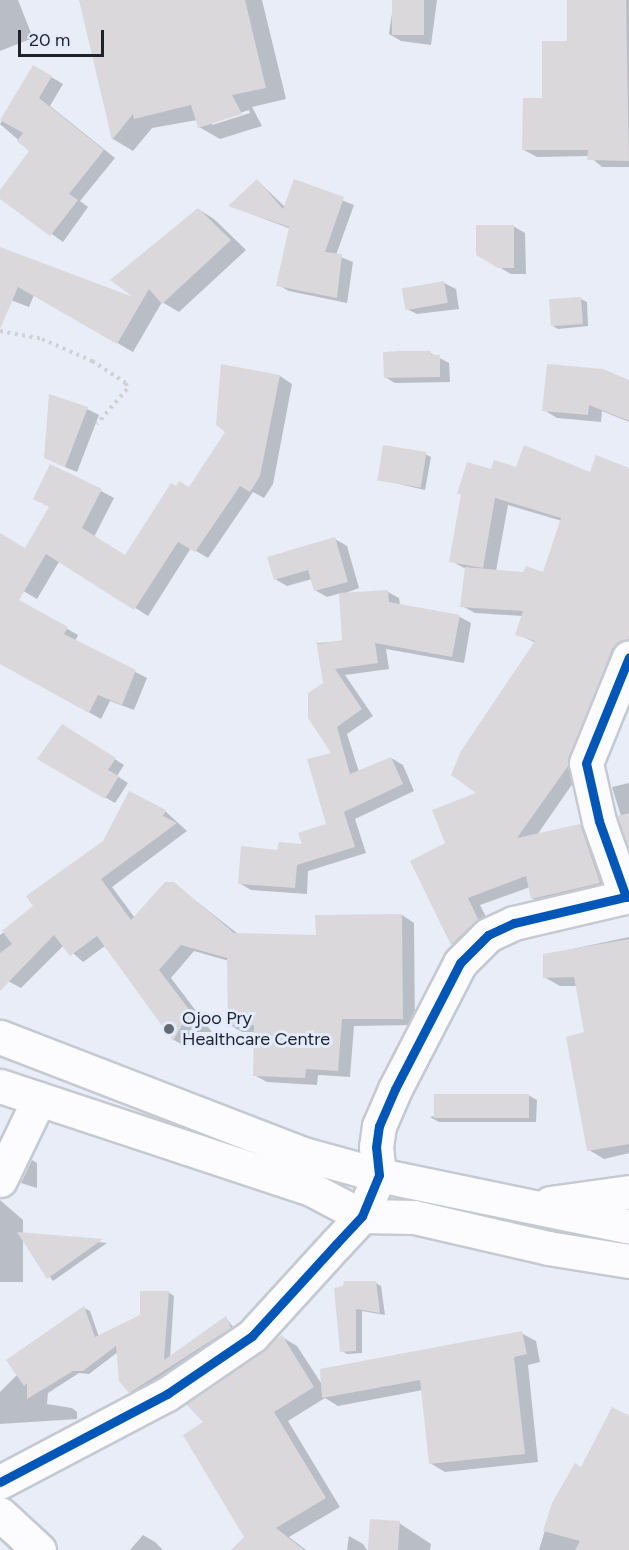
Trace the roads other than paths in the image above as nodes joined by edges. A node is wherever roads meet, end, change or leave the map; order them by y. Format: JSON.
{"nodes":[{"id":1,"x":629,"y":657,"type":"edge"},
{"id":2,"x":628,"y":896,"type":"edge"},
{"id":3,"x":0,"y":1037,"type":"edge"},
{"id":4,"x":0,"y":1086,"type":"edge"},
{"id":5,"x":39,"y":1099,"type":"junction"},
{"id":6,"x":379,"y":1175,"type":"junction"},
{"id":7,"x":0,"y":1180,"type":"edge"},
{"id":8,"x":629,"y":1192,"type":"edge"},
{"id":9,"x":524,"y":1207,"type":"junction"},
{"id":10,"x":362,"y":1216,"type":"junction"},
{"id":11,"x":629,"y":1227,"type":"edge"},
{"id":12,"x":629,"y":1261,"type":"edge"},
{"id":13,"x":0,"y":1482,"type":"edge"},
{"id":14,"x":0,"y":1514,"type":"edge"},
{"id":15,"x":39,"y":1550,"type":"edge"}],
"edges":[{"from":1,"to":2,"type":"main road"},
{"from":2,"to":6,"type":"main road"},
{"from":3,"to":6,"type":"main road"},
{"from":4,"to":5,"type":"main road"},
{"from":5,"to":7,"type":"main road"},
{"from":5,"to":10,"type":"main road"},
{"from":6,"to":9,"type":"main road"},
{"from":6,"to":10,"type":"main road"},
{"from":8,"to":9,"type":"main road"},
{"from":9,"to":11,"type":"main road"},
{"from":10,"to":12,"type":"main road"},
{"from":10,"to":13,"type":"main road"},
{"from":14,"to":15,"type":"main road"}]}
